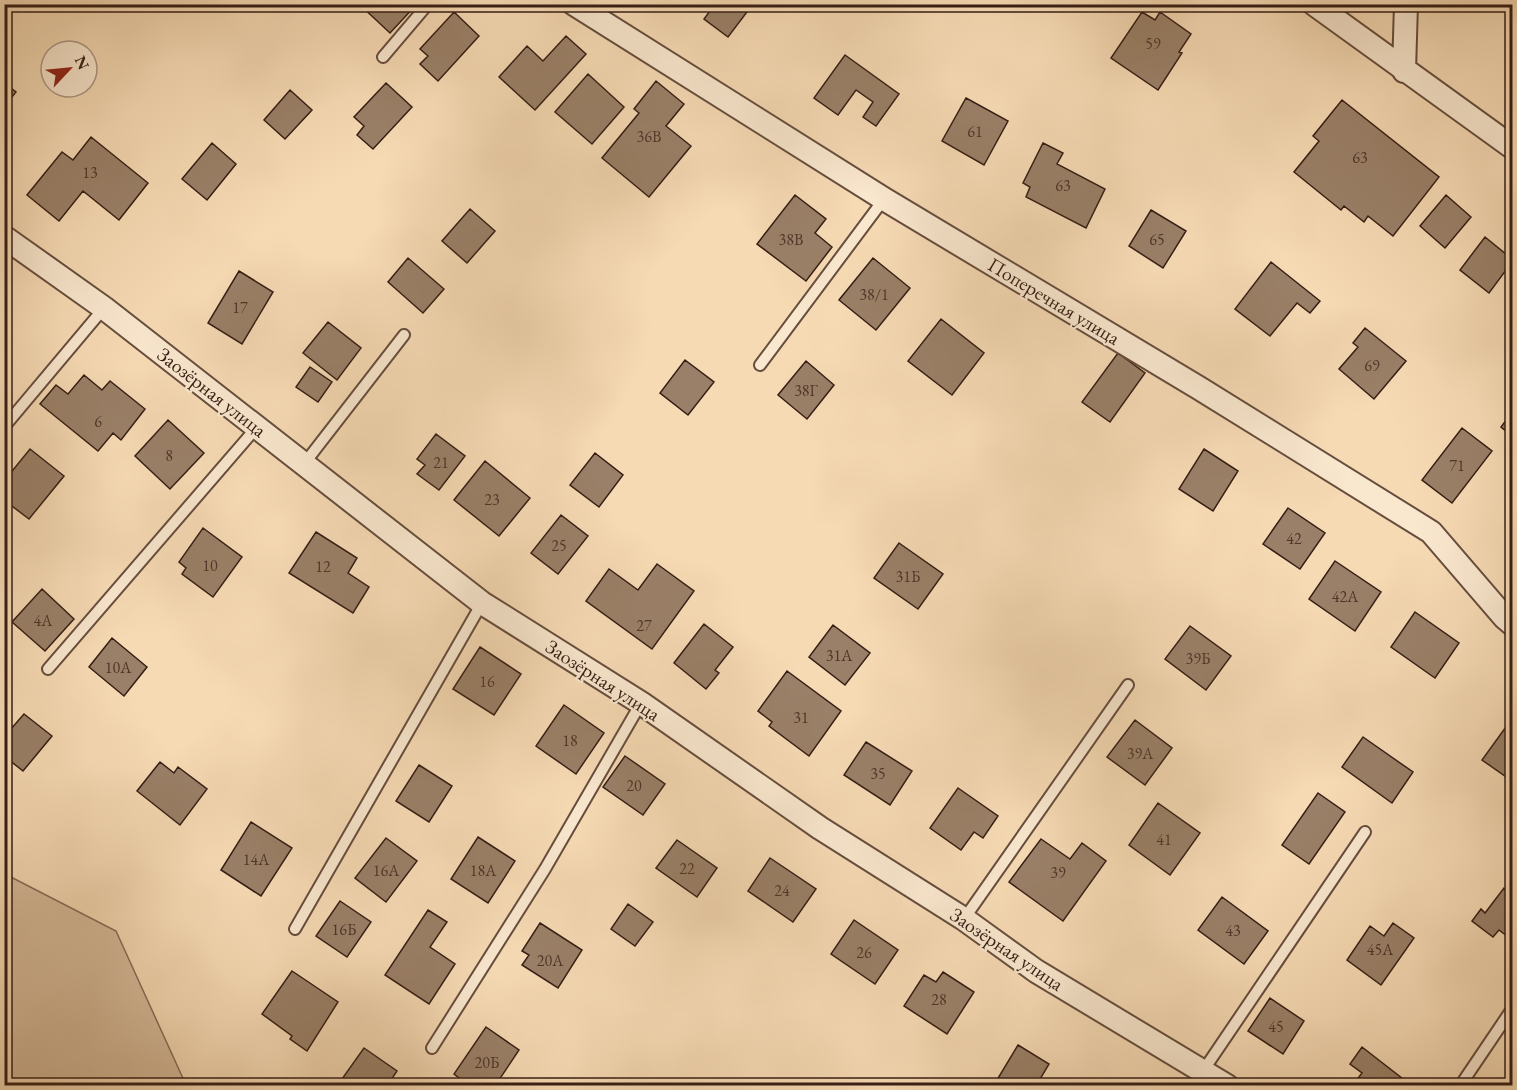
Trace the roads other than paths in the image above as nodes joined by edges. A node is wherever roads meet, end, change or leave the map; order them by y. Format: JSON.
{"nodes":[{"id":1,"x":428,"y":4,"type":"edge"},
{"id":2,"x":574,"y":4,"type":"edge"},
{"id":3,"x":1314,"y":4,"type":"edge"},
{"id":4,"x":1406,"y":4,"type":"edge"},
{"id":5,"x":383,"y":57,"type":"dead end"},
{"id":6,"x":1404,"y":70,"type":"junction"},
{"id":7,"x":1512,"y":147,"type":"edge"},
{"id":8,"x":884,"y":199,"type":"junction"},
{"id":9,"x":4,"y":237,"type":"edge"},
{"id":10,"x":104,"y":308,"type":"junction"},
{"id":11,"x":404,"y":335,"type":"dead end"},
{"id":12,"x":760,"y":365,"type":"dead end"},
{"id":13,"x":4,"y":427,"type":"edge"},
{"id":14,"x":257,"y":427,"type":"junction"},
{"id":15,"x":304,"y":465,"type":"junction"},
{"id":16,"x":482,"y":603,"type":"junction"},
{"id":17,"x":1512,"y":624,"type":"edge"},
{"id":18,"x":48,"y":669,"type":"dead end"},
{"id":19,"x":1128,"y":685,"type":"dead end"},
{"id":20,"x":641,"y":703,"type":"junction"},
{"id":21,"x":1365,"y":832,"type":"dead end"},
{"id":22,"x":964,"y":919,"type":"junction"},
{"id":23,"x":295,"y":929,"type":"dead end"},
{"id":24,"x":1512,"y":1009,"type":"edge"},
{"id":25,"x":432,"y":1048,"type":"dead end"},
{"id":26,"x":1203,"y":1071,"type":"junction"},
{"id":27,"x":1227,"y":1086,"type":"edge"},
{"id":28,"x":1460,"y":1086,"type":"edge"}],
"edges":[{"from":1,"to":5,"type":"lane"},
{"from":2,"to":8,"type":"street","name":"Поперечная улица"},
{"from":3,"to":6,"type":"street"},
{"from":4,"to":6,"type":"street"},
{"from":6,"to":7,"type":"street"},
{"from":8,"to":12,"type":"lane"},
{"from":8,"to":17,"type":"street","name":"Поперечная улица"},
{"from":9,"to":10,"type":"street","name":"Заозёрная улица"},
{"from":10,"to":13,"type":"lane"},
{"from":10,"to":14,"type":"street","name":"Заозёрная улица"},
{"from":11,"to":15,"type":"lane"},
{"from":14,"to":15,"type":"street","name":"Заозёрная улица"},
{"from":14,"to":18,"type":"lane"},
{"from":15,"to":16,"type":"street","name":"Заозёрная улица"},
{"from":16,"to":20,"type":"street","name":"Заозёрная улица"},
{"from":16,"to":23,"type":"lane"},
{"from":19,"to":22,"type":"lane"},
{"from":20,"to":22,"type":"street","name":"Заозёрная улица"},
{"from":20,"to":25,"type":"lane"},
{"from":21,"to":26,"type":"lane"},
{"from":22,"to":26,"type":"street","name":"Заозёрная улица"},
{"from":24,"to":28,"type":"lane"},
{"from":26,"to":27,"type":"street","name":"Заозёрная улица"}]}
